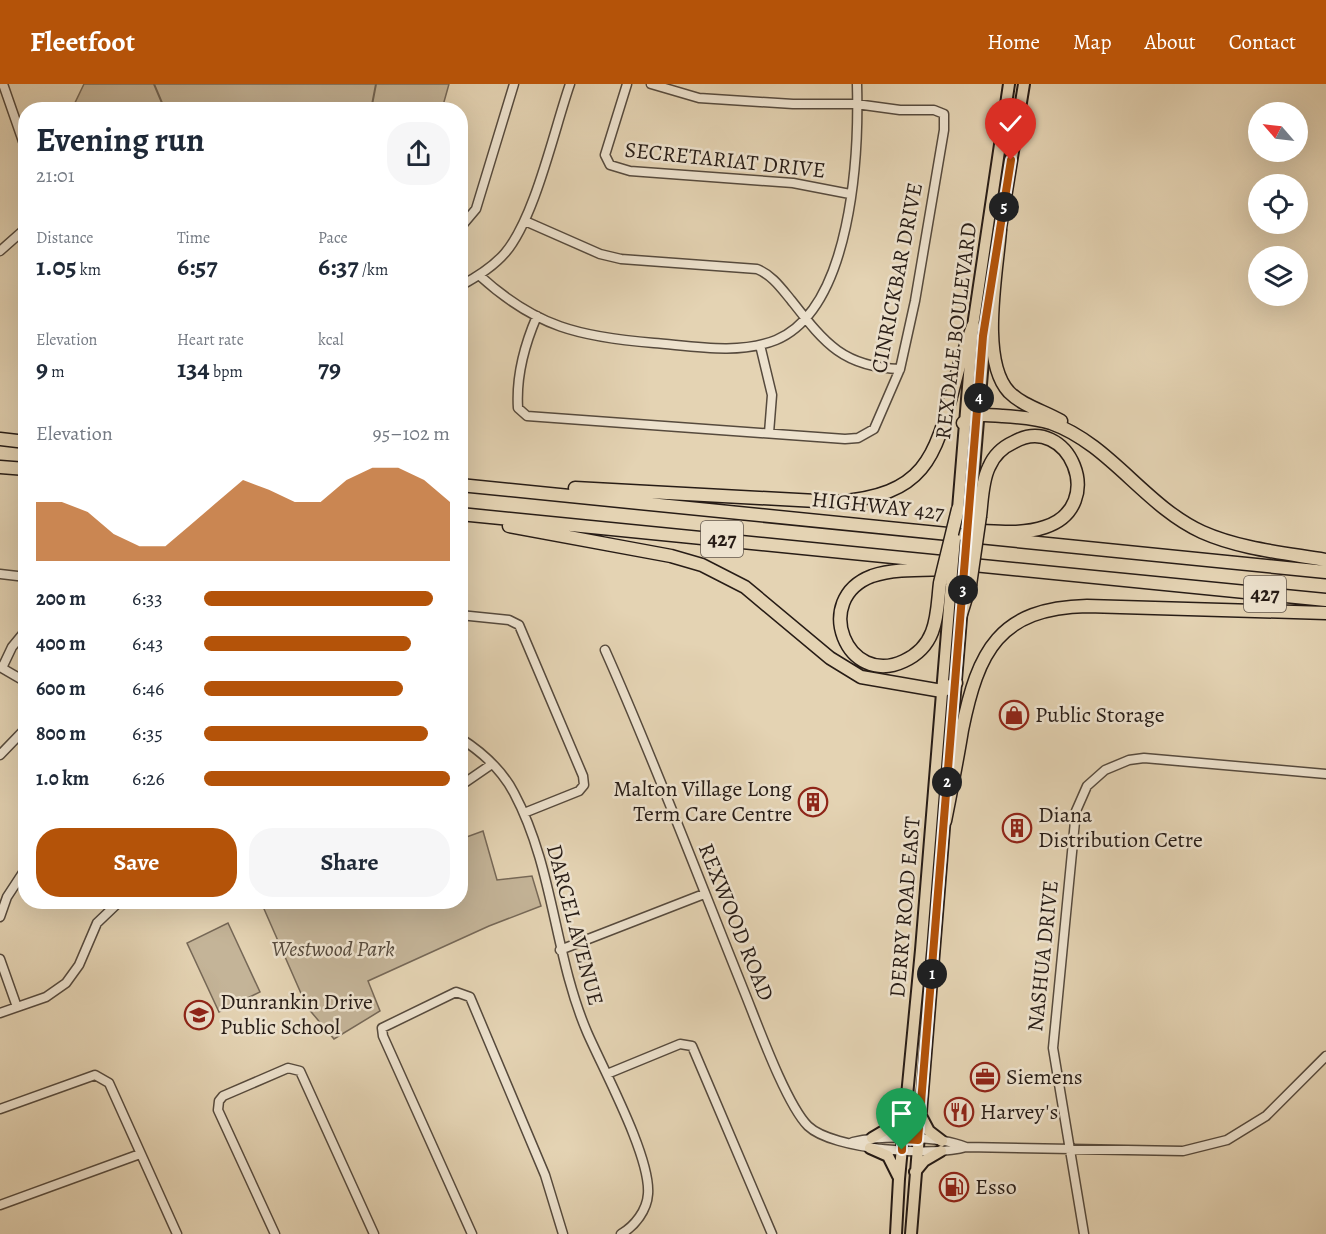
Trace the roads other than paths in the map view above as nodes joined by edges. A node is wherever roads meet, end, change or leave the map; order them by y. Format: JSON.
{"nodes":[{"id":1,"x":3,"y":84,"type":"edge"},
{"id":2,"x":514,"y":84,"type":"edge"},
{"id":3,"x":570,"y":84,"type":"edge"},
{"id":4,"x":627,"y":84,"type":"edge"},
{"id":5,"x":651,"y":84,"type":"edge"},
{"id":6,"x":857,"y":84,"type":"edge"},
{"id":7,"x":1009,"y":84,"type":"edge"},
{"id":8,"x":1024,"y":84,"type":"edge"},
{"id":9,"x":856,"y":104,"type":"junction"},
{"id":10,"x":18,"y":127,"type":"edge"},
{"id":11,"x":850,"y":194,"type":"junction"},
{"id":12,"x":468,"y":218,"type":"edge"},
{"id":13,"x":525,"y":221,"type":"junction"},
{"id":14,"x":1000,"y":230,"type":"junction"},
{"id":15,"x":18,"y":235,"type":"edge"},
{"id":16,"x":0,"y":251,"type":"edge"},
{"id":17,"x":480,"y":276,"type":"junction"},
{"id":18,"x":468,"y":282,"type":"edge"},
{"id":19,"x":537,"y":316,"type":"junction"},
{"id":20,"x":805,"y":320,"type":"junction"},
{"id":21,"x":973,"y":326,"type":"junction"},
{"id":22,"x":760,"y":345,"type":"junction"},
{"id":23,"x":900,"y":369,"type":"junction"},
{"id":24,"x":978,"y":414,"type":"junction"},
{"id":25,"x":963,"y":423,"type":"junction"},
{"id":26,"x":769,"y":433,"type":"junction"},
{"id":27,"x":0,"y":439,"type":"edge"},
{"id":28,"x":18,"y":441,"type":"edge"},
{"id":29,"x":1087,"y":443,"type":"junction"},
{"id":30,"x":0,"y":467,"type":"edge"},
{"id":31,"x":18,"y":469,"type":"edge"},
{"id":32,"x":468,"y":485,"type":"edge"},
{"id":33,"x":491,"y":488,"type":"junction"},
{"id":34,"x":958,"y":509,"type":"joint"},
{"id":35,"x":468,"y":517,"type":"edge"},
{"id":36,"x":975,"y":517,"type":"junction"},
{"id":37,"x":468,"y":518,"type":"edge"},
{"id":38,"x":927,"y":533,"type":"junction"},
{"id":39,"x":1326,"y":560,"type":"edge"},
{"id":40,"x":984,"y":566,"type":"junction"},
{"id":41,"x":1326,"y":572,"type":"edge"},
{"id":42,"x":0,"y":574,"type":"edge"},
{"id":43,"x":18,"y":576,"type":"edge"},
{"id":44,"x":945,"y":583,"type":"junction"},
{"id":45,"x":1326,"y":600,"type":"edge"},
{"id":46,"x":1326,"y":613,"type":"edge"},
{"id":47,"x":961,"y":614,"type":"joint"},
{"id":48,"x":468,"y":616,"type":"edge"},
{"id":49,"x":18,"y":638,"type":"edge"},
{"id":50,"x":604,"y":650,"type":"dead end"},
{"id":51,"x":1,"y":667,"type":"edge"},
{"id":52,"x":18,"y":677,"type":"edge"},
{"id":53,"x":956,"y":683,"type":"junction"},
{"id":54,"x":942,"y":691,"type":"junction"},
{"id":55,"x":18,"y":736,"type":"edge"},
{"id":56,"x":468,"y":744,"type":"edge"},
{"id":57,"x":0,"y":755,"type":"edge"},
{"id":58,"x":492,"y":764,"type":"junction"},
{"id":59,"x":1326,"y":774,"type":"edge"},
{"id":60,"x":468,"y":780,"type":"edge"},
{"id":61,"x":524,"y":813,"type":"junction"},
{"id":62,"x":945,"y":821,"type":"junction"},
{"id":63,"x":18,"y":880,"type":"edge"},
{"id":64,"x":704,"y":894,"type":"junction"},
{"id":65,"x":110,"y":909,"type":"edge"},
{"id":66,"x":0,"y":917,"type":"edge"},
{"id":67,"x":560,"y":950,"type":"junction"},
{"id":68,"x":0,"y":959,"type":"edge"},
{"id":69,"x":17,"y":1007,"type":"junction"},
{"id":70,"x":0,"y":1013,"type":"edge"},
{"id":71,"x":1326,"y":1056,"type":"edge"},
{"id":72,"x":607,"y":1074,"type":"junction"},
{"id":73,"x":0,"y":1109,"type":"edge"},
{"id":74,"x":906,"y":1110,"type":"junction"},
{"id":75,"x":920,"y":1114,"type":"junction"},
{"id":76,"x":871,"y":1143,"type":"junction"},
{"id":77,"x":902,"y":1145,"type":"junction"},
{"id":78,"x":918,"y":1146,"type":"junction"},
{"id":79,"x":941,"y":1146,"type":"junction"},
{"id":80,"x":1069,"y":1150,"type":"junction"},
{"id":81,"x":140,"y":1154,"type":"junction"},
{"id":82,"x":915,"y":1173,"type":"junction"},
{"id":83,"x":899,"y":1179,"type":"junction"},
{"id":84,"x":0,"y":1205,"type":"edge"},
{"id":85,"x":635,"y":1231,"type":"edge"},
{"id":86,"x":177,"y":1234,"type":"edge"},
{"id":87,"x":275,"y":1234,"type":"edge"},
{"id":88,"x":374,"y":1234,"type":"edge"},
{"id":89,"x":472,"y":1234,"type":"edge"},
{"id":90,"x":563,"y":1234,"type":"edge"},
{"id":91,"x":621,"y":1234,"type":"edge"},
{"id":92,"x":772,"y":1234,"type":"edge"},
{"id":93,"x":896,"y":1234,"type":"edge"},
{"id":94,"x":911,"y":1234,"type":"edge"},
{"id":95,"x":1084,"y":1234,"type":"edge"}],
"edges":[{"from":1,"to":10,"type":"street"},
{"from":2,"to":12,"type":"street"},
{"from":3,"to":13,"type":"street"},
{"from":4,"to":11,"type":"street","name":"SECRETARIAT DRIVE"},
{"from":5,"to":9,"type":"street","name":"CINRICKBAR DRIVE"},
{"from":6,"to":9,"type":"street"},
{"from":7,"to":21,"type":"main road","name":"REXDALE BOULEVARD"},
{"from":8,"to":14,"type":"main road","name":"REXDALE BOULEVARD"},
{"from":9,"to":11,"type":"street"},
{"from":9,"to":23,"type":"street","name":"CINRICKBAR DRIVE"},
{"from":11,"to":20,"type":"street"},
{"from":13,"to":17,"type":"street"},
{"from":13,"to":20,"type":"street"},
{"from":14,"to":24,"type":"main road","name":"REXDALE BOULEVARD"},
{"from":14,"to":29,"type":"highway"},
{"from":15,"to":16,"type":"street"},
{"from":17,"to":18,"type":"street"},
{"from":17,"to":19,"type":"street"},
{"from":19,"to":22,"type":"street"},
{"from":19,"to":26,"type":"street","name":"CINRICKBAR DRIVE"},
{"from":20,"to":22,"type":"street"},
{"from":20,"to":23,"type":"street"},
{"from":21,"to":25,"type":"main road","name":"REXDALE BOULEVARD"},
{"from":21,"to":33,"type":"highway"},
{"from":22,"to":26,"type":"street"},
{"from":23,"to":26,"type":"street","name":"CINRICKBAR DRIVE"},
{"from":24,"to":25,"type":"highway"},
{"from":24,"to":29,"type":"highway"},
{"from":24,"to":36,"type":"main road","name":"REXDALE BOULEVARD"},
{"from":25,"to":34,"type":"main road","name":"REXDALE BOULEVARD"},
{"from":27,"to":28,"type":"highway"},
{"from":29,"to":39,"type":"highway"},
{"from":30,"to":31,"type":"highway"},
{"from":32,"to":33,"type":"highway","name":"HIGHWAY 427","number":"427"},
{"from":33,"to":38,"type":"highway","name":"HIGHWAY 427","number":"427"},
{"from":34,"to":44,"type":"highway","bridge":true},
{"from":35,"to":40,"type":"highway","number":"427"},
{"from":36,"to":38,"type":"highway"},
{"from":36,"to":47,"type":"highway","bridge":true},
{"from":37,"to":54,"type":"highway"},
{"from":38,"to":41,"type":"highway","name":"HIGHWAY 427","number":"427"},
{"from":40,"to":44,"type":"highway"},
{"from":40,"to":45,"type":"highway","number":"427"},
{"from":42,"to":43,"type":"street"},
{"from":44,"to":54,"type":"main road","name":"DERRY ROAD EAST"},
{"from":46,"to":62,"type":"highway"},
{"from":47,"to":53,"type":"main road","name":"DERRY ROAD EAST"},
{"from":48,"to":61,"type":"street"},
{"from":49,"to":51,"type":"street"},
{"from":50,"to":64,"type":"street","name":"REXWOOD ROAD"},
{"from":51,"to":52,"type":"street"},
{"from":53,"to":54,"type":"highway"},
{"from":53,"to":62,"type":"main road","name":"DERRY ROAD EAST"},
{"from":54,"to":74,"type":"main road","name":"DERRY ROAD EAST"},
{"from":55,"to":57,"type":"street"},
{"from":56,"to":58,"type":"street","name":"DARCEL AVENUE"},
{"from":58,"to":60,"type":"street"},
{"from":58,"to":61,"type":"street","name":"DARCEL AVENUE"},
{"from":59,"to":80,"type":"street","name":"NASHUA DRIVE"},
{"from":61,"to":67,"type":"street","name":"DARCEL AVENUE"},
{"from":62,"to":75,"type":"main road","name":"DERRY ROAD EAST"},
{"from":63,"to":66,"type":"street"},
{"from":64,"to":67,"type":"street"},
{"from":64,"to":76,"type":"street","name":"REXWOOD ROAD"},
{"from":65,"to":69,"type":"street"},
{"from":67,"to":72,"type":"street","name":"DARCEL AVENUE"},
{"from":68,"to":69,"type":"street"},
{"from":69,"to":70,"type":"street"},
{"from":71,"to":80,"type":"street","name":"REXWOOD ROAD"},
{"from":72,"to":85,"type":"street","name":"DARCEL AVENUE"},
{"from":72,"to":92,"type":"street"},
{"from":73,"to":81,"type":"street"},
{"from":74,"to":76,"type":"main road"},
{"from":74,"to":77,"type":"main road","name":"DERRY ROAD EAST"},
{"from":75,"to":78,"type":"main road","name":"DERRY ROAD EAST"},
{"from":75,"to":79,"type":"main road"},
{"from":76,"to":77,"type":"street","name":"REXWOOD ROAD"},
{"from":76,"to":83,"type":"main road"},
{"from":77,"to":78,"type":"street","name":"REXWOOD ROAD"},
{"from":77,"to":83,"type":"main road","name":"DERRY ROAD EAST"},
{"from":78,"to":79,"type":"street","name":"REXWOOD ROAD"},
{"from":78,"to":82,"type":"main road","name":"DERRY ROAD EAST"},
{"from":79,"to":80,"type":"street","name":"REXWOOD ROAD"},
{"from":79,"to":82,"type":"main road"},
{"from":80,"to":95,"type":"street","name":"NASHUA DRIVE"},
{"from":81,"to":84,"type":"street"},
{"from":81,"to":86,"type":"street"},
{"from":82,"to":94,"type":"main road","name":"DERRY ROAD EAST"},
{"from":83,"to":93,"type":"main road","name":"DERRY ROAD EAST"},
{"from":85,"to":91,"type":"street","name":"DARCEL AVENUE"},
{"from":87,"to":88,"type":"street"},
{"from":89,"to":90,"type":"street"}]}
